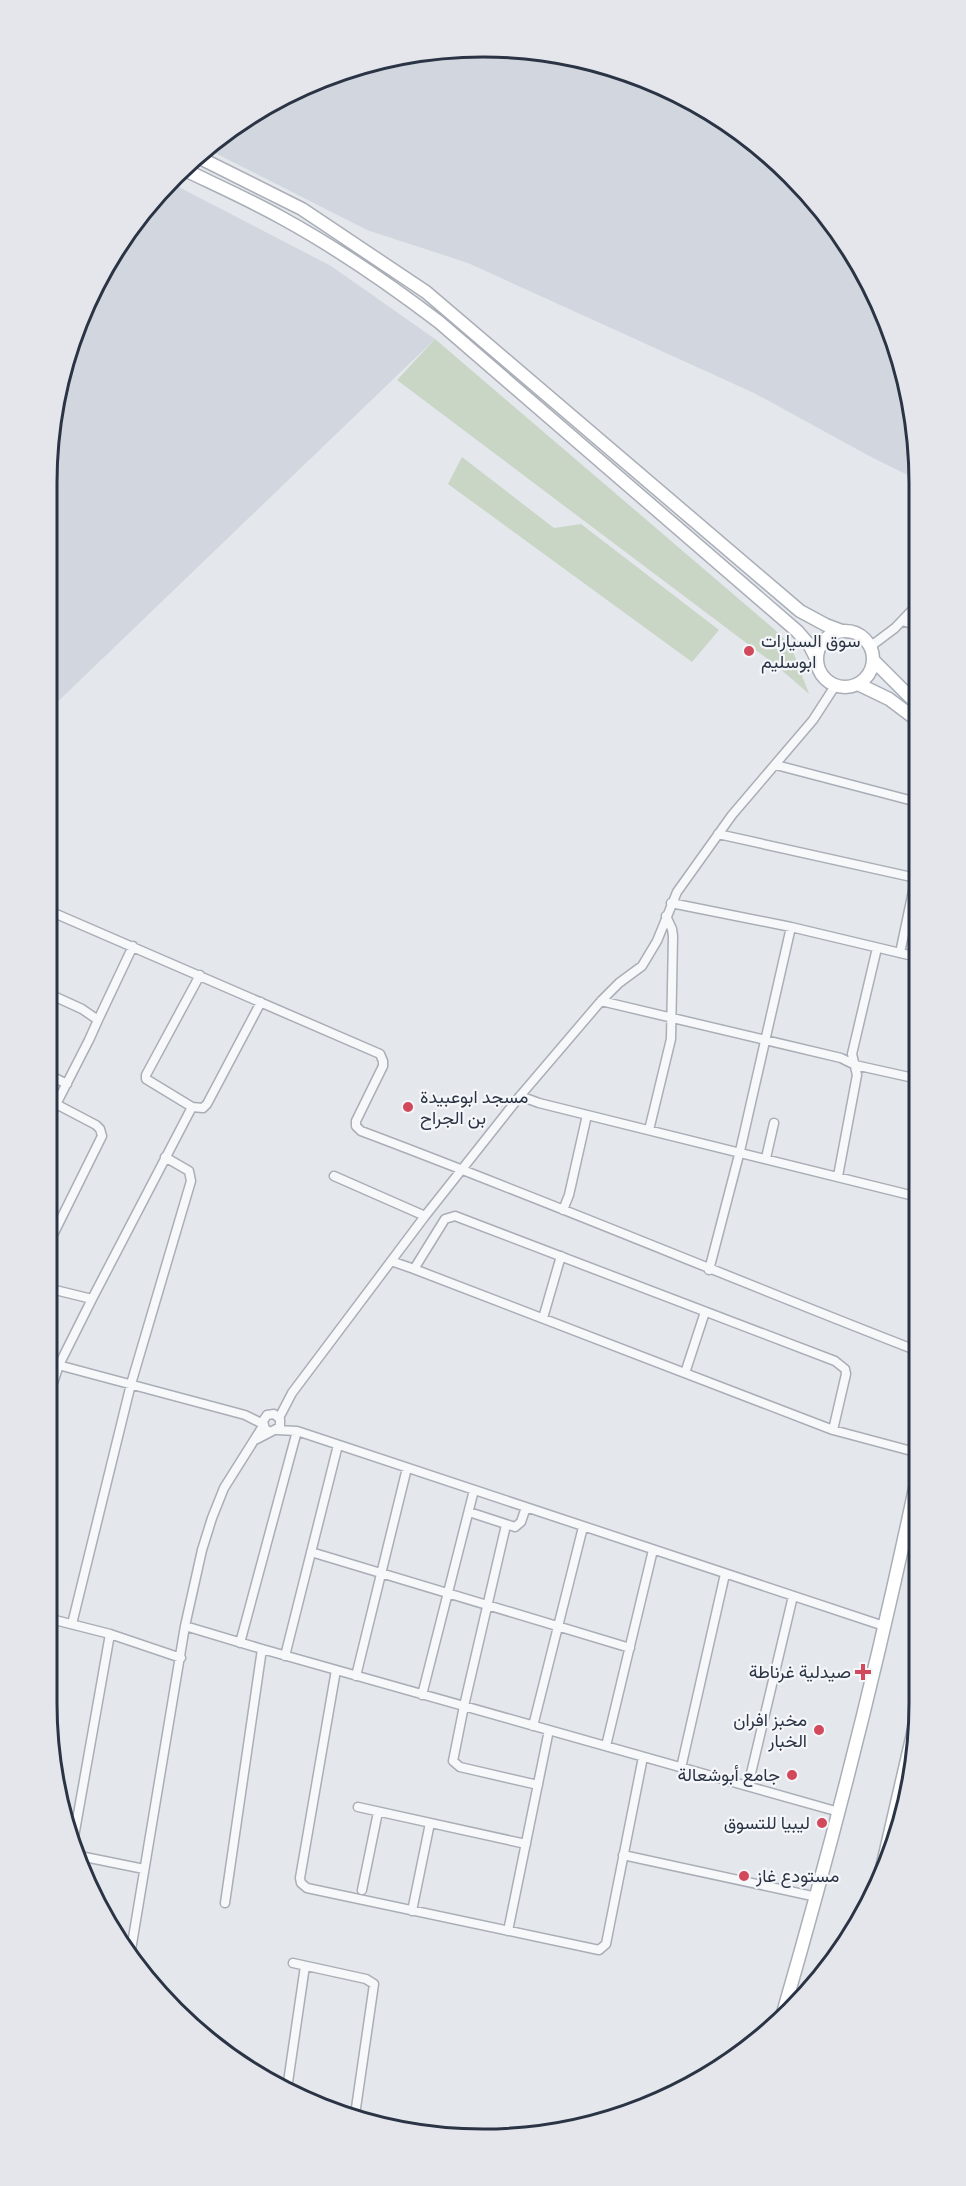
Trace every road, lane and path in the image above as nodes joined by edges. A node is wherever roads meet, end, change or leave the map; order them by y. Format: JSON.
{"nodes":[{"id":1,"x":205,"y":161,"type":"edge"},
{"id":2,"x":191,"y":173,"type":"edge"},
{"id":3,"x":909,"y":614,"type":"edge"},
{"id":4,"x":902,"y":621,"type":"junction"},
{"id":5,"x":909,"y":623,"type":"edge"},
{"id":6,"x":842,"y":631,"type":"junction"},
{"id":7,"x":871,"y":646,"type":"junction"},
{"id":8,"x":817,"y":660,"type":"junction"},
{"id":9,"x":873,"y":660,"type":"junction"},
{"id":10,"x":858,"y":684,"type":"junction"},
{"id":11,"x":835,"y":686,"type":"junction"},
{"id":12,"x":909,"y":697,"type":"edge"},
{"id":13,"x":909,"y":714,"type":"edge"},
{"id":14,"x":776,"y":765,"type":"junction"},
{"id":15,"x":909,"y":800,"type":"edge"},
{"id":16,"x":718,"y":834,"type":"junction"},
{"id":17,"x":909,"y":874,"type":"edge"},
{"id":18,"x":671,"y":903,"type":"junction"},
{"id":19,"x":909,"y":909,"type":"edge"},
{"id":20,"x":57,"y":915,"type":"edge"},
{"id":21,"x":666,"y":916,"type":"junction"},
{"id":22,"x":790,"y":927,"type":"junction"},
{"id":23,"x":133,"y":946,"type":"junction"},
{"id":24,"x":877,"y":948,"type":"junction"},
{"id":25,"x":900,"y":953,"type":"junction"},
{"id":26,"x":909,"y":955,"type":"edge"},
{"id":27,"x":200,"y":975,"type":"junction"},
{"id":28,"x":57,"y":998,"type":"edge"},
{"id":29,"x":600,"y":1001,"type":"junction"},
{"id":30,"x":261,"y":1002,"type":"junction"},
{"id":31,"x":673,"y":1018,"type":"junction"},
{"id":32,"x":98,"y":1020,"type":"junction"},
{"id":33,"x":766,"y":1039,"type":"junction"},
{"id":34,"x":855,"y":1065,"type":"junction"},
{"id":35,"x":909,"y":1077,"type":"edge"},
{"id":36,"x":57,"y":1079,"type":"edge"},
{"id":37,"x":67,"y":1084,"type":"junction"},
{"id":38,"x":520,"y":1096,"type":"junction"},
{"id":39,"x":57,"y":1102,"type":"edge"},
{"id":40,"x":57,"y":1105,"type":"edge"},
{"id":41,"x":192,"y":1107,"type":"junction"},
{"id":42,"x":587,"y":1115,"type":"junction"},
{"id":43,"x":774,"y":1123,"type":"dead end"},
{"id":44,"x":649,"y":1130,"type":"junction"},
{"id":45,"x":740,"y":1151,"type":"junction"},
{"id":46,"x":165,"y":1157,"type":"junction"},
{"id":47,"x":766,"y":1158,"type":"junction"},
{"id":48,"x":461,"y":1169,"type":"junction"},
{"id":49,"x":333,"y":1176,"type":"dead end"},
{"id":50,"x":838,"y":1176,"type":"junction"},
{"id":51,"x":909,"y":1195,"type":"edge"},
{"id":52,"x":563,"y":1210,"type":"junction"},
{"id":53,"x":424,"y":1216,"type":"junction"},
{"id":54,"x":57,"y":1225,"type":"edge"},
{"id":55,"x":561,"y":1256,"type":"junction"},
{"id":56,"x":391,"y":1260,"type":"junction"},
{"id":57,"x":414,"y":1269,"type":"junction"},
{"id":58,"x":710,"y":1270,"type":"junction"},
{"id":59,"x":57,"y":1291,"type":"edge"},
{"id":60,"x":92,"y":1299,"type":"junction"},
{"id":61,"x":705,"y":1312,"type":"junction"},
{"id":62,"x":543,"y":1317,"type":"junction"},
{"id":63,"x":909,"y":1347,"type":"edge"},
{"id":64,"x":59,"y":1365,"type":"junction"},
{"id":65,"x":57,"y":1371,"type":"edge"},
{"id":66,"x":686,"y":1373,"type":"junction"},
{"id":67,"x":131,"y":1384,"type":"junction"},
{"id":68,"x":244,"y":1415,"type":"junction"},
{"id":69,"x":274,"y":1416,"type":"junction"},
{"id":70,"x":268,"y":1428,"type":"junction"},
{"id":71,"x":833,"y":1430,"type":"junction"},
{"id":72,"x":297,"y":1431,"type":"junction"},
{"id":73,"x":338,"y":1445,"type":"junction"},
{"id":74,"x":909,"y":1450,"type":"edge"},
{"id":75,"x":407,"y":1468,"type":"junction"},
{"id":76,"x":474,"y":1490,"type":"junction"},
{"id":77,"x":526,"y":1507,"type":"junction"},
{"id":78,"x":469,"y":1512,"type":"junction"},
{"id":79,"x":909,"y":1514,"type":"edge"},
{"id":80,"x":506,"y":1525,"type":"junction"},
{"id":81,"x":583,"y":1527,"type":"junction"},
{"id":82,"x":653,"y":1550,"type":"junction"},
{"id":83,"x":311,"y":1552,"type":"junction"},
{"id":84,"x":381,"y":1573,"type":"junction"},
{"id":85,"x":725,"y":1574,"type":"junction"},
{"id":86,"x":448,"y":1593,"type":"junction"},
{"id":87,"x":793,"y":1596,"type":"junction"},
{"id":88,"x":487,"y":1605,"type":"junction"},
{"id":89,"x":57,"y":1621,"type":"edge"},
{"id":90,"x":72,"y":1624,"type":"junction"},
{"id":91,"x":184,"y":1626,"type":"junction"},
{"id":92,"x":884,"y":1626,"type":"junction"},
{"id":93,"x":558,"y":1627,"type":"junction"},
{"id":94,"x":110,"y":1634,"type":"junction"},
{"id":95,"x":240,"y":1643,"type":"junction"},
{"id":96,"x":630,"y":1648,"type":"junction"},
{"id":97,"x":262,"y":1649,"type":"junction"},
{"id":98,"x":285,"y":1656,"type":"junction"},
{"id":99,"x":181,"y":1658,"type":"junction"},
{"id":100,"x":336,"y":1670,"type":"junction"},
{"id":101,"x":356,"y":1676,"type":"junction"},
{"id":102,"x":422,"y":1695,"type":"junction"},
{"id":103,"x":464,"y":1706,"type":"junction"},
{"id":104,"x":533,"y":1726,"type":"junction"},
{"id":105,"x":549,"y":1730,"type":"junction"},
{"id":106,"x":606,"y":1746,"type":"junction"},
{"id":107,"x":643,"y":1757,"type":"junction"},
{"id":108,"x":681,"y":1768,"type":"junction"},
{"id":109,"x":538,"y":1785,"type":"junction"},
{"id":110,"x":748,"y":1786,"type":"junction"},
{"id":111,"x":358,"y":1807,"type":"dead end"},
{"id":112,"x":378,"y":1812,"type":"junction"},
{"id":113,"x":839,"y":1812,"type":"junction"},
{"id":114,"x":430,"y":1823,"type":"junction"},
{"id":115,"x":76,"y":1826,"type":"edge"},
{"id":116,"x":526,"y":1845,"type":"junction"},
{"id":117,"x":623,"y":1855,"type":"junction"},
{"id":118,"x":86,"y":1857,"type":"edge"},
{"id":119,"x":144,"y":1869,"type":"junction"},
{"id":120,"x":363,"y":1890,"type":"dead end"},
{"id":121,"x":817,"y":1897,"type":"junction"},
{"id":122,"x":225,"y":1904,"type":"dead end"},
{"id":123,"x":412,"y":1911,"type":"junction"},
{"id":124,"x":508,"y":1931,"type":"junction"},
{"id":125,"x":132,"y":1944,"type":"edge"},
{"id":126,"x":293,"y":1963,"type":"dead end"},
{"id":127,"x":305,"y":1966,"type":"junction"},
{"id":128,"x":786,"y":2002,"type":"edge"},
{"id":129,"x":288,"y":2081,"type":"edge"},
{"id":130,"x":356,"y":2109,"type":"edge"}],
"edges":[{"from":1,"to":6,"type":"street"},
{"from":2,"to":8,"type":"street"},
{"from":3,"to":4,"type":"street"},
{"from":4,"to":5,"type":"street"},
{"from":4,"to":7,"type":"street"},
{"from":6,"to":7,"type":"street"},
{"from":6,"to":8,"type":"street"},
{"from":7,"to":9,"type":"street"},
{"from":8,"to":11,"type":"street"},
{"from":9,"to":10,"type":"street"},
{"from":9,"to":12,"type":"street"},
{"from":10,"to":11,"type":"street"},
{"from":10,"to":13,"type":"street"},
{"from":11,"to":14,"type":"street"},
{"from":14,"to":15,"type":"street"},
{"from":14,"to":16,"type":"street"},
{"from":16,"to":17,"type":"street"},
{"from":16,"to":18,"type":"street"},
{"from":18,"to":21,"type":"street"},
{"from":18,"to":22,"type":"street"},
{"from":19,"to":25,"type":"street"},
{"from":20,"to":23,"type":"street"},
{"from":21,"to":29,"type":"street"},
{"from":21,"to":31,"type":"street"},
{"from":22,"to":24,"type":"street"},
{"from":22,"to":33,"type":"street"},
{"from":23,"to":27,"type":"street"},
{"from":23,"to":32,"type":"street"},
{"from":24,"to":25,"type":"street"},
{"from":24,"to":34,"type":"street"},
{"from":25,"to":26,"type":"street"},
{"from":27,"to":30,"type":"street"},
{"from":27,"to":41,"type":"street"},
{"from":28,"to":32,"type":"street"},
{"from":29,"to":31,"type":"street"},
{"from":29,"to":38,"type":"street"},
{"from":30,"to":41,"type":"street"},
{"from":30,"to":48,"type":"street"},
{"from":31,"to":33,"type":"street"},
{"from":31,"to":44,"type":"street"},
{"from":32,"to":37,"type":"street"},
{"from":33,"to":34,"type":"street"},
{"from":33,"to":45,"type":"street"},
{"from":34,"to":35,"type":"street"},
{"from":34,"to":50,"type":"street"},
{"from":36,"to":37,"type":"street"},
{"from":37,"to":39,"type":"street"},
{"from":38,"to":42,"type":"street"},
{"from":38,"to":48,"type":"street"},
{"from":40,"to":54,"type":"street"},
{"from":41,"to":46,"type":"street"},
{"from":42,"to":44,"type":"street"},
{"from":42,"to":52,"type":"street"},
{"from":43,"to":47,"type":"street"},
{"from":44,"to":45,"type":"street"},
{"from":45,"to":47,"type":"street"},
{"from":45,"to":58,"type":"street"},
{"from":46,"to":60,"type":"street"},
{"from":46,"to":67,"type":"street"},
{"from":47,"to":50,"type":"street"},
{"from":48,"to":52,"type":"street"},
{"from":48,"to":53,"type":"street"},
{"from":49,"to":53,"type":"street"},
{"from":50,"to":51,"type":"street"},
{"from":52,"to":58,"type":"street"},
{"from":53,"to":56,"type":"street"},
{"from":55,"to":57,"type":"street"},
{"from":55,"to":61,"type":"street"},
{"from":55,"to":62,"type":"street"},
{"from":56,"to":57,"type":"street"},
{"from":56,"to":69,"type":"street"},
{"from":57,"to":62,"type":"street"},
{"from":58,"to":63,"type":"street"},
{"from":59,"to":60,"type":"street"},
{"from":60,"to":64,"type":"street"},
{"from":61,"to":66,"type":"street"},
{"from":61,"to":71,"type":"street"},
{"from":62,"to":66,"type":"street"},
{"from":64,"to":65,"type":"street"},
{"from":64,"to":67,"type":"street"},
{"from":66,"to":71,"type":"street"},
{"from":67,"to":68,"type":"street"},
{"from":67,"to":90,"type":"street"},
{"from":68,"to":69,"type":"street"},
{"from":68,"to":70,"type":"street"},
{"from":69,"to":70,"type":"street"},
{"from":69,"to":70,"type":"street"},
{"from":69,"to":72,"type":"street"},
{"from":70,"to":72,"type":"street"},
{"from":70,"to":91,"type":"street"},
{"from":71,"to":74,"type":"street"},
{"from":72,"to":73,"type":"street"},
{"from":72,"to":95,"type":"street"},
{"from":73,"to":75,"type":"street"},
{"from":73,"to":83,"type":"street"},
{"from":75,"to":76,"type":"street"},
{"from":75,"to":84,"type":"street"},
{"from":76,"to":77,"type":"street"},
{"from":76,"to":78,"type":"street"},
{"from":77,"to":80,"type":"street"},
{"from":77,"to":81,"type":"street"},
{"from":78,"to":80,"type":"street"},
{"from":78,"to":86,"type":"street"},
{"from":79,"to":92,"type":"street"},
{"from":80,"to":88,"type":"street"},
{"from":81,"to":82,"type":"street"},
{"from":81,"to":93,"type":"street"},
{"from":82,"to":85,"type":"street"},
{"from":82,"to":96,"type":"street"},
{"from":83,"to":84,"type":"street"},
{"from":83,"to":98,"type":"street"},
{"from":84,"to":86,"type":"street"},
{"from":84,"to":101,"type":"street"},
{"from":85,"to":87,"type":"street"},
{"from":85,"to":108,"type":"street"},
{"from":86,"to":88,"type":"street"},
{"from":86,"to":102,"type":"street"},
{"from":87,"to":92,"type":"street"},
{"from":87,"to":110,"type":"street"},
{"from":88,"to":93,"type":"street"},
{"from":88,"to":103,"type":"street"},
{"from":89,"to":90,"type":"street"},
{"from":90,"to":94,"type":"street"},
{"from":91,"to":95,"type":"street"},
{"from":91,"to":99,"type":"street"},
{"from":92,"to":113,"type":"street"},
{"from":93,"to":96,"type":"street"},
{"from":93,"to":104,"type":"street"},
{"from":94,"to":99,"type":"street"},
{"from":94,"to":115,"type":"street"},
{"from":95,"to":97,"type":"street"},
{"from":96,"to":106,"type":"street"},
{"from":97,"to":98,"type":"street"},
{"from":97,"to":122,"type":"street"},
{"from":98,"to":100,"type":"street"},
{"from":99,"to":119,"type":"street"},
{"from":100,"to":101,"type":"street"},
{"from":100,"to":123,"type":"street"},
{"from":101,"to":102,"type":"street"},
{"from":102,"to":103,"type":"street"},
{"from":103,"to":104,"type":"street"},
{"from":103,"to":109,"type":"street"},
{"from":104,"to":105,"type":"street"},
{"from":105,"to":106,"type":"street"},
{"from":105,"to":109,"type":"street"},
{"from":106,"to":107,"type":"street"},
{"from":107,"to":108,"type":"street"},
{"from":107,"to":117,"type":"street"},
{"from":108,"to":110,"type":"street"},
{"from":109,"to":116,"type":"street"},
{"from":110,"to":113,"type":"street"},
{"from":111,"to":112,"type":"street"},
{"from":112,"to":114,"type":"street"},
{"from":112,"to":120,"type":"street"},
{"from":113,"to":121,"type":"street"},
{"from":114,"to":116,"type":"street"},
{"from":114,"to":123,"type":"street"},
{"from":116,"to":124,"type":"street"},
{"from":117,"to":121,"type":"street"},
{"from":117,"to":124,"type":"street"},
{"from":118,"to":119,"type":"street"},
{"from":119,"to":125,"type":"street"},
{"from":121,"to":128,"type":"street"},
{"from":123,"to":124,"type":"street"},
{"from":126,"to":127,"type":"street"},
{"from":127,"to":129,"type":"street"},
{"from":127,"to":130,"type":"street"}]}
